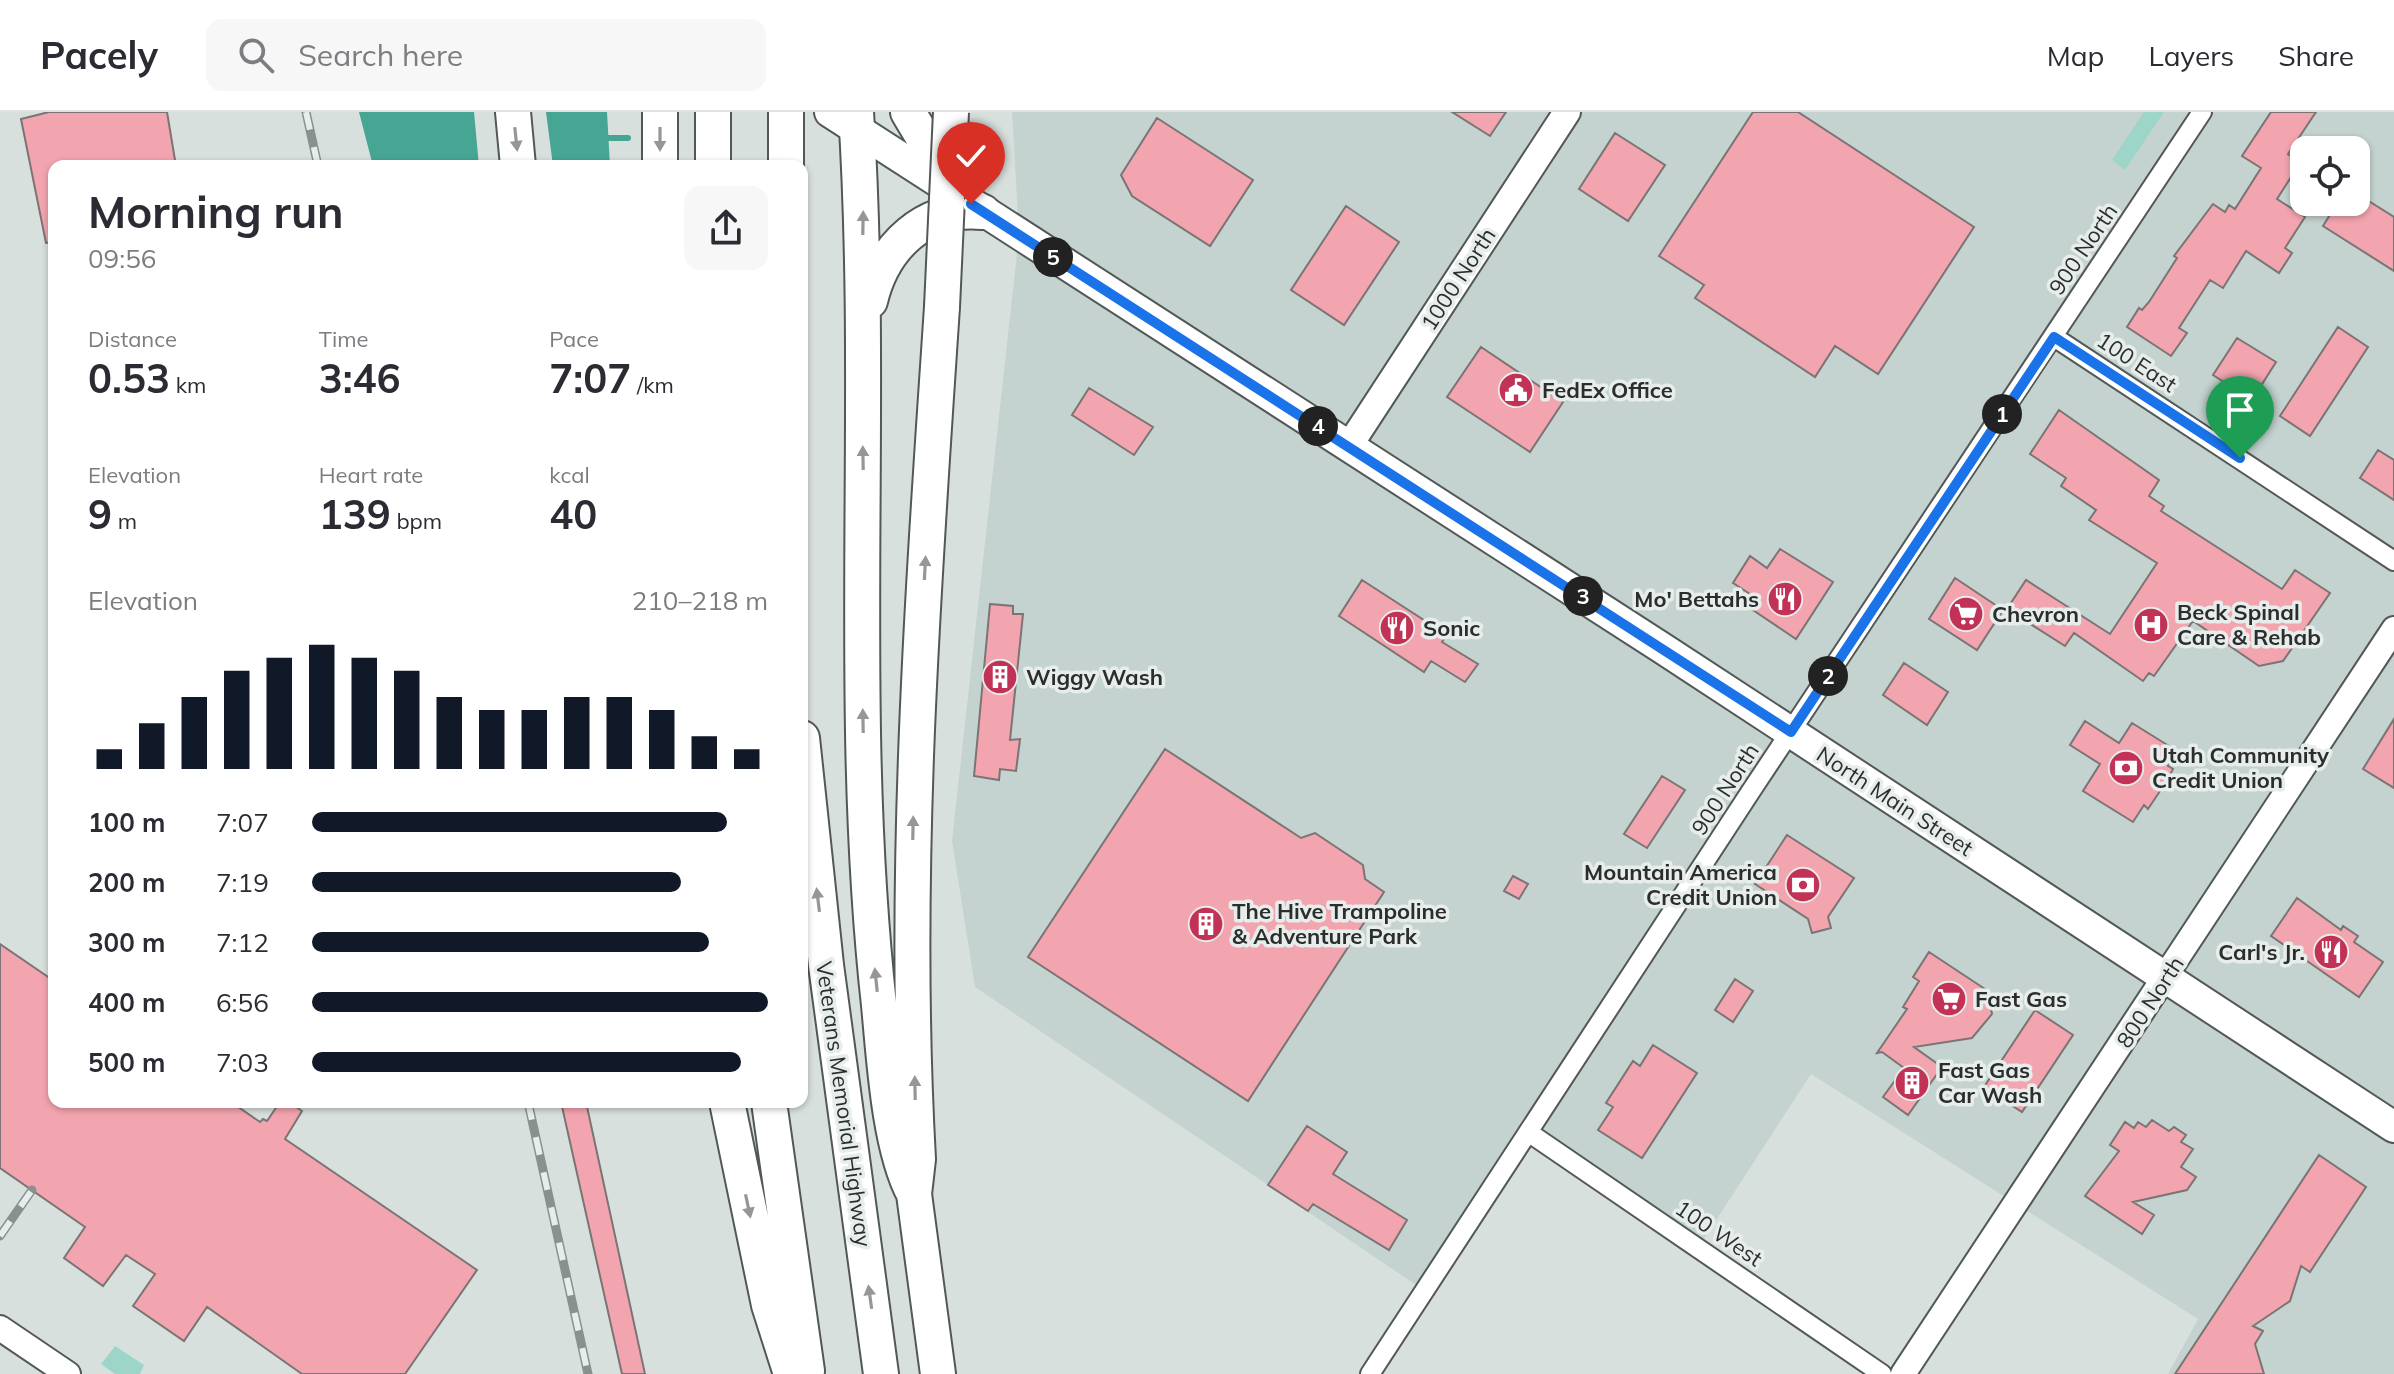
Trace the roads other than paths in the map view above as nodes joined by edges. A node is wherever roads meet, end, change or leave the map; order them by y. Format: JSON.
{"nodes":[{"id":1,"x":513,"y":112,"type":"edge"},
{"id":2,"x":660,"y":112,"type":"edge"},
{"id":3,"x":786,"y":112,"type":"edge"},
{"id":4,"x":908,"y":112,"type":"edge"},
{"id":5,"x":951,"y":112,"type":"edge"},
{"id":6,"x":1567,"y":112,"type":"edge"},
{"id":7,"x":2202,"y":112,"type":"edge"},
{"id":8,"x":848,"y":118,"type":"edge"},
{"id":9,"x":517,"y":160,"type":"edge"},
{"id":10,"x":660,"y":160,"type":"edge"},
{"id":11,"x":786,"y":160,"type":"edge"},
{"id":12,"x":983,"y":212,"type":"junction"},
{"id":13,"x":862,"y":329,"type":"junction"},
{"id":14,"x":2054,"y":337,"type":"junction"},
{"id":15,"x":1349,"y":446,"type":"junction"},
{"id":16,"x":2394,"y":561,"type":"edge"},
{"id":17,"x":2394,"y":629,"type":"edge"},
{"id":18,"x":1791,"y":732,"type":"junction"},
{"id":19,"x":808,"y":795,"type":"edge"},
{"id":20,"x":2167,"y":978,"type":"junction"},
{"id":21,"x":726,"y":1108,"type":"edge"},
{"id":22,"x":770,"y":1108,"type":"edge"},
{"id":23,"x":2394,"y":1127,"type":"edge"},
{"id":24,"x":1528,"y":1132,"type":"junction"},
{"id":25,"x":914,"y":1194,"type":"junction"},
{"id":26,"x":0,"y":1328,"type":"edge"},
{"id":27,"x":68,"y":1374,"type":"edge"},
{"id":28,"x":791,"y":1374,"type":"edge"},
{"id":29,"x":808,"y":1374,"type":"edge"},
{"id":30,"x":881,"y":1374,"type":"edge"},
{"id":31,"x":938,"y":1374,"type":"edge"},
{"id":32,"x":1370,"y":1374,"type":"edge"},
{"id":33,"x":1882,"y":1374,"type":"edge"},
{"id":34,"x":1903,"y":1374,"type":"edge"}],
"edges":[{"from":1,"to":9,"type":"highway","one_way":true},
{"from":2,"to":10,"type":"highway","one_way":true},
{"from":3,"to":11,"type":"highway"},
{"from":4,"to":12,"type":"highway"},
{"from":25,"to":5,"type":"highway","one_way":true,"bridge":true},
{"from":6,"to":15,"type":"main road","name":"1000 North"},
{"from":7,"to":14,"type":"street","name":"900 North"},
{"from":8,"to":12,"type":"main road","name":"North Main Street"},
{"from":13,"to":8,"type":"highway","one_way":true},
{"from":12,"to":13,"type":"highway"},
{"from":12,"to":15,"type":"main road","name":"North Main Street"},
{"from":25,"to":13,"type":"highway","one_way":true},
{"from":14,"to":16,"type":"street","name":"100 East"},
{"from":14,"to":18,"type":"street","name":"900 North"},
{"from":15,"to":18,"type":"main road","name":"North Main Street"},
{"from":17,"to":20,"type":"street","name":"800 North"},
{"from":18,"to":20,"type":"main road","name":"North Main Street"},
{"from":18,"to":24,"type":"street","name":"900 North"},
{"from":30,"to":19,"type":"highway","name":"Veterans Memorial Highway","one_way":true},
{"from":20,"to":23,"type":"main road","name":"North Main Street"},
{"from":20,"to":34,"type":"street","name":"800 North"},
{"from":21,"to":28,"type":"highway","one_way":true},
{"from":22,"to":29,"type":"highway"},
{"from":24,"to":32,"type":"street","name":"900 North"},
{"from":24,"to":33,"type":"street","name":"100 West"},
{"from":25,"to":31,"type":"highway"},
{"from":26,"to":27,"type":"street"}]}
